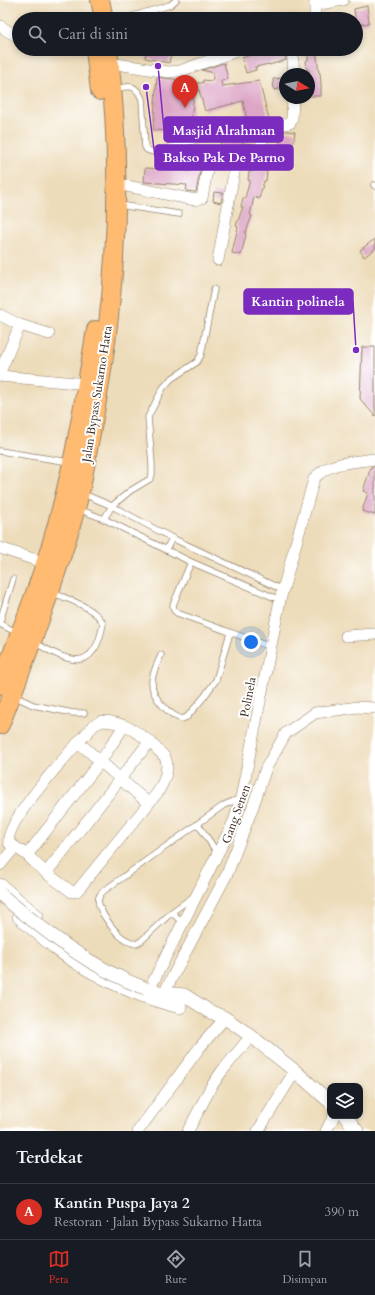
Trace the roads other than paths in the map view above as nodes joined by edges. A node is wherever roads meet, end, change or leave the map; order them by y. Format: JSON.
{"nodes":[{"id":1,"x":88,"y":0,"type":"edge"},
{"id":2,"x":100,"y":0,"type":"edge"},
{"id":3,"x":176,"y":0,"type":"edge"},
{"id":4,"x":343,"y":0,"type":"edge"},
{"id":5,"x":315,"y":2,"type":"edge"},
{"id":6,"x":90,"y":12,"type":"edge"},
{"id":7,"x":103,"y":12,"type":"edge"},
{"id":8,"x":146,"y":12,"type":"edge"},
{"id":9,"x":0,"y":26,"type":"edge"},
{"id":10,"x":12,"y":33,"type":"edge"},
{"id":11,"x":97,"y":56,"type":"edge"},
{"id":12,"x":109,"y":56,"type":"edge"},
{"id":13,"x":222,"y":56,"type":"edge"},
{"id":14,"x":293,"y":56,"type":"edge"},
{"id":15,"x":294,"y":68,"type":"edge"},
{"id":16,"x":106,"y":90,"type":"junction"},
{"id":17,"x":293,"y":104,"type":"edge"},
{"id":18,"x":233,"y":130,"type":"dead end"},
{"id":19,"x":236,"y":162,"type":"junction"},
{"id":20,"x":116,"y":184,"type":"junction"},
{"id":21,"x":116,"y":204,"type":"junction"},
{"id":22,"x":179,"y":214,"type":"dead end"},
{"id":23,"x":218,"y":260,"type":"dead end"},
{"id":24,"x":214,"y":289,"type":"dead end"},
{"id":25,"x":0,"y":315,"type":"edge"},
{"id":26,"x":20,"y":325,"type":"junction"},
{"id":27,"x":49,"y":334,"type":"dead end"},
{"id":28,"x":0,"y":372,"type":"edge"},
{"id":29,"x":0,"y":376,"type":"edge"},
{"id":30,"x":87,"y":384,"type":"junction"},
{"id":31,"x":0,"y":451,"type":"edge"},
{"id":32,"x":375,"y":459,"type":"edge"},
{"id":33,"x":72,"y":462,"type":"junction"},
{"id":34,"x":78,"y":500,"type":"junction"},
{"id":35,"x":112,"y":506,"type":"junction"},
{"id":36,"x":104,"y":519,"type":"junction"},
{"id":37,"x":172,"y":538,"type":"junction"},
{"id":38,"x":0,"y":548,"type":"edge"},
{"id":39,"x":166,"y":550,"type":"junction"},
{"id":40,"x":191,"y":562,"type":"junction"},
{"id":41,"x":45,"y":563,"type":"junction"},
{"id":42,"x":13,"y":579,"type":"dead end"},
{"id":43,"x":43,"y":591,"type":"junction"},
{"id":44,"x":281,"y":595,"type":"junction"},
{"id":45,"x":0,"y":623,"type":"edge"},
{"id":46,"x":230,"y":633,"type":"junction"},
{"id":47,"x":375,"y":634,"type":"edge"},
{"id":48,"x":346,"y":636,"type":"dead end"},
{"id":49,"x":27,"y":638,"type":"junction"},
{"id":50,"x":270,"y":647,"type":"junction"},
{"id":51,"x":161,"y":655,"type":"dead end"},
{"id":52,"x":6,"y":690,"type":"edge"},
{"id":53,"x":375,"y":708,"type":"edge"},
{"id":54,"x":84,"y":713,"type":"dead end"},
{"id":55,"x":0,"y":725,"type":"edge"},
{"id":56,"x":124,"y":726,"type":"junction"},
{"id":57,"x":150,"y":741,"type":"junction"},
{"id":58,"x":77,"y":744,"type":"junction"},
{"id":59,"x":100,"y":762,"type":"junction"},
{"id":60,"x":120,"y":778,"type":"junction"},
{"id":61,"x":241,"y":798,"type":"junction"},
{"id":62,"x":148,"y":803,"type":"junction"},
{"id":63,"x":198,"y":824,"type":"junction"},
{"id":64,"x":15,"y":847,"type":"junction"},
{"id":65,"x":218,"y":854,"type":"junction"},
{"id":66,"x":27,"y":855,"type":"junction"},
{"id":67,"x":0,"y":865,"type":"edge"},
{"id":68,"x":46,"y":873,"type":"junction"},
{"id":69,"x":1,"y":893,"type":"edge"},
{"id":70,"x":197,"y":893,"type":"junction"},
{"id":71,"x":172,"y":912,"type":"junction"},
{"id":72,"x":182,"y":923,"type":"junction"},
{"id":73,"x":88,"y":954,"type":"junction"},
{"id":74,"x":81,"y":966,"type":"junction"},
{"id":75,"x":150,"y":988,"type":"junction"},
{"id":76,"x":166,"y":989,"type":"junction"},
{"id":77,"x":182,"y":1001,"type":"junction"},
{"id":78,"x":225,"y":1018,"type":"junction"},
{"id":79,"x":251,"y":1036,"type":"junction"},
{"id":80,"x":295,"y":1071,"type":"junction"},
{"id":81,"x":327,"y":1099,"type":"edge"},
{"id":82,"x":332,"y":1119,"type":"edge"},
{"id":83,"x":347,"y":1119,"type":"edge"},
{"id":84,"x":138,"y":1131,"type":"edge"},
{"id":85,"x":188,"y":1131,"type":"edge"},
{"id":86,"x":258,"y":1131,"type":"edge"},
{"id":87,"x":326,"y":1131,"type":"edge"},
{"id":88,"x":357,"y":1131,"type":"edge"}],
"edges":[{"from":1,"to":6,"type":"highway"},
{"from":2,"to":7,"type":"highway"},
{"from":3,"to":8,"type":"lane"},
{"from":4,"to":5,"type":"street"},
{"from":9,"to":10,"type":"street"},
{"from":11,"to":16,"type":"highway","name":"Jalan Bypass Sukarno Hatta"},
{"from":12,"to":13,"type":"street"},
{"from":12,"to":16,"type":"highway","name":"Jalan Bypass Sukarno Hatta"},
{"from":14,"to":15,"type":"street"},
{"from":16,"to":18,"type":"lane"},
{"from":16,"to":20,"type":"highway","name":"Jalan Bypass Sukarno Hatta"},
{"from":16,"to":30,"type":"highway","name":"Jalan Bypass Sukarno Hatta"},
{"from":17,"to":19,"type":"street"},
{"from":19,"to":20,"type":"street"},
{"from":19,"to":23,"type":"street"},
{"from":20,"to":21,"type":"highway","name":"Jalan Bypass Sukarno Hatta"},
{"from":21,"to":22,"type":"lane"},
{"from":21,"to":34,"type":"highway","name":"Jalan Bypass Sukarno Hatta"},
{"from":24,"to":35,"type":"lane"},
{"from":25,"to":26,"type":"street"},
{"from":26,"to":27,"type":"street"},
{"from":26,"to":28,"type":"street"},
{"from":29,"to":30,"type":"street"},
{"from":30,"to":33,"type":"highway","name":"Jalan Bypass Sukarno Hatta"},
{"from":31,"to":33,"type":"lane"},
{"from":32,"to":44,"type":"street","name":"Polinela"},
{"from":33,"to":41,"type":"highway","name":"Jalan Bypass Sukarno Hatta"},
{"from":34,"to":35,"type":"lane"},
{"from":34,"to":36,"type":"lane"},
{"from":34,"to":43,"type":"highway","name":"Jalan Bypass Sukarno Hatta"},
{"from":35,"to":36,"type":"lane"},
{"from":35,"to":37,"type":"lane"},
{"from":36,"to":39,"type":"lane"},
{"from":37,"to":39,"type":"lane"},
{"from":37,"to":44,"type":"lane"},
{"from":38,"to":41,"type":"street"},
{"from":39,"to":40,"type":"lane"},
{"from":40,"to":44,"type":"lane"},
{"from":40,"to":46,"type":"lane"},
{"from":41,"to":43,"type":"highway","name":"Jalan Bypass Sukarno Hatta"},
{"from":42,"to":45,"type":"lane"},
{"from":43,"to":49,"type":"highway","name":"Jalan Bypass Sukarno Hatta"},
{"from":43,"to":49,"type":"lane"},
{"from":44,"to":50,"type":"street","name":"Polinela"},
{"from":45,"to":49,"type":"lane"},
{"from":46,"to":50,"type":"lane"},
{"from":46,"to":51,"type":"lane"},
{"from":47,"to":48,"type":"street"},
{"from":49,"to":52,"type":"highway","name":"Jalan Bypass Sukarno Hatta"},
{"from":50,"to":61,"type":"street","name":"Polinela"},
{"from":52,"to":54,"type":"lane"},
{"from":52,"to":55,"type":"highway","name":"Jalan Bypass Sukarno Hatta"},
{"from":53,"to":76,"type":"street","name":"Gang Senen"},
{"from":56,"to":57,"type":"street"},
{"from":56,"to":58,"type":"street"},
{"from":56,"to":59,"type":"street"},
{"from":57,"to":60,"type":"street"},
{"from":57,"to":62,"type":"street"},
{"from":58,"to":59,"type":"street"},
{"from":58,"to":64,"type":"street"},
{"from":59,"to":60,"type":"street"},
{"from":59,"to":66,"type":"street"},
{"from":60,"to":62,"type":"street"},
{"from":60,"to":68,"type":"street"},
{"from":61,"to":63,"type":"lane"},
{"from":61,"to":65,"type":"street","name":"Polinela"},
{"from":62,"to":68,"type":"street"},
{"from":63,"to":65,"type":"lane"},
{"from":63,"to":71,"type":"lane"},
{"from":64,"to":66,"type":"street"},
{"from":64,"to":67,"type":"street"},
{"from":65,"to":70,"type":"street","name":"Polinela"},
{"from":66,"to":68,"type":"street"},
{"from":69,"to":73,"type":"street"},
{"from":69,"to":74,"type":"street"},
{"from":69,"to":75,"type":"street","bridge":true},
{"from":70,"to":71,"type":"lane"},
{"from":70,"to":72,"type":"street","name":"Polinela"},
{"from":71,"to":72,"type":"lane"},
{"from":72,"to":75,"type":"street","name":"Polinela"},
{"from":73,"to":74,"type":"street"},
{"from":73,"to":75,"type":"street"},
{"from":74,"to":77,"type":"street"},
{"from":75,"to":76,"type":"street"},
{"from":75,"to":77,"type":"street"},
{"from":76,"to":77,"type":"street"},
{"from":77,"to":78,"type":"street"},
{"from":78,"to":79,"type":"street"},
{"from":78,"to":84,"type":"street"},
{"from":79,"to":80,"type":"street"},
{"from":79,"to":85,"type":"street"},
{"from":80,"to":81,"type":"street"},
{"from":80,"to":86,"type":"street"},
{"from":82,"to":87,"type":"street"},
{"from":83,"to":88,"type":"street"}]}
